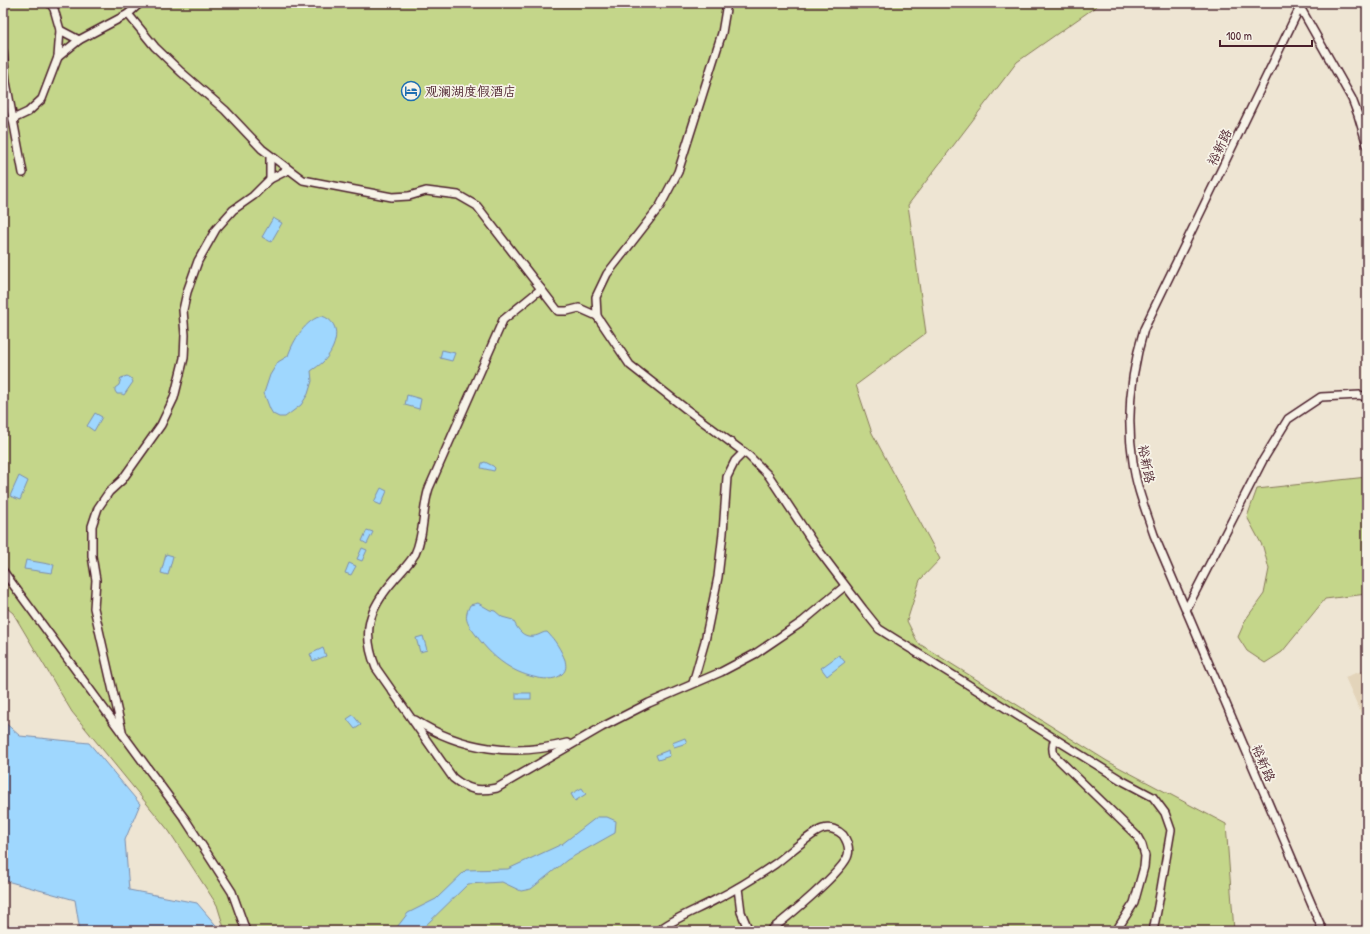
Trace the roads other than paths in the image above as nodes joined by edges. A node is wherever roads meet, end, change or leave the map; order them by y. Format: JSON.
{"nodes":[{"id":1,"x":50,"y":3,"type":"edge"},
{"id":2,"x":140,"y":3,"type":"edge"},
{"id":3,"x":727,"y":3,"type":"edge"},
{"id":4,"x":1301,"y":5,"type":"edge"},
{"id":5,"x":128,"y":14,"type":"junction"},
{"id":6,"x":60,"y":30,"type":"junction"},
{"id":7,"x":79,"y":40,"type":"junction"},
{"id":8,"x":3,"y":51,"type":"edge"},
{"id":9,"x":58,"y":57,"type":"junction"},
{"id":10,"x":13,"y":119,"type":"junction"},
{"id":11,"x":1367,"y":145,"type":"edge"},
{"id":12,"x":270,"y":156,"type":"junction"},
{"id":13,"x":288,"y":170,"type":"junction"},
{"id":14,"x":23,"y":173,"type":"dead end"},
{"id":15,"x":270,"y":179,"type":"junction"},
{"id":16,"x":541,"y":289,"type":"junction"},
{"id":17,"x":597,"y":316,"type":"junction"},
{"id":18,"x":1367,"y":398,"type":"edge"},
{"id":19,"x":744,"y":452,"type":"junction"},
{"id":20,"x":3,"y":571,"type":"edge"},
{"id":21,"x":845,"y":586,"type":"junction"},
{"id":22,"x":1186,"y":610,"type":"junction"},
{"id":23,"x":693,"y":684,"type":"junction"},
{"id":24,"x":410,"y":717,"type":"junction"},
{"id":25,"x":123,"y":734,"type":"junction"},
{"id":26,"x":1055,"y":739,"type":"junction"},
{"id":27,"x":579,"y":740,"type":"junction"},
{"id":28,"x":738,"y":888,"type":"junction"},
{"id":29,"x":246,"y":931,"type":"edge"},
{"id":30,"x":658,"y":931,"type":"edge"},
{"id":31,"x":748,"y":931,"type":"edge"},
{"id":32,"x":770,"y":931,"type":"edge"},
{"id":33,"x":1116,"y":931,"type":"edge"},
{"id":34,"x":1153,"y":931,"type":"edge"},
{"id":35,"x":1324,"y":931,"type":"edge"}],
"edges":[{"from":1,"to":6,"type":"street"},
{"from":2,"to":5,"type":"street"},
{"from":3,"to":17,"type":"street"},
{"from":4,"to":11,"type":"street"},
{"from":4,"to":22,"type":"street","name":"裕新路"},
{"from":5,"to":7,"type":"street"},
{"from":5,"to":12,"type":"street"},
{"from":6,"to":7,"type":"street"},
{"from":6,"to":9,"type":"street"},
{"from":7,"to":9,"type":"street"},
{"from":8,"to":10,"type":"street"},
{"from":9,"to":10,"type":"street"},
{"from":10,"to":14,"type":"street"},
{"from":12,"to":13,"type":"street"},
{"from":12,"to":15,"type":"street"},
{"from":13,"to":15,"type":"street"},
{"from":13,"to":16,"type":"street"},
{"from":15,"to":25,"type":"street"},
{"from":16,"to":17,"type":"street"},
{"from":16,"to":24,"type":"street"},
{"from":17,"to":19,"type":"street"},
{"from":18,"to":22,"type":"street"},
{"from":19,"to":21,"type":"street"},
{"from":19,"to":23,"type":"street"},
{"from":20,"to":25,"type":"street"},
{"from":21,"to":23,"type":"street"},
{"from":21,"to":26,"type":"street"},
{"from":22,"to":35,"type":"street","name":"裕新路"},
{"from":23,"to":27,"type":"street"},
{"from":24,"to":27,"type":"street"},
{"from":24,"to":27,"type":"street"},
{"from":25,"to":29,"type":"street"},
{"from":26,"to":33,"type":"street"},
{"from":26,"to":34,"type":"street"},
{"from":28,"to":30,"type":"street"},
{"from":28,"to":31,"type":"street"},
{"from":28,"to":32,"type":"street"}]}
